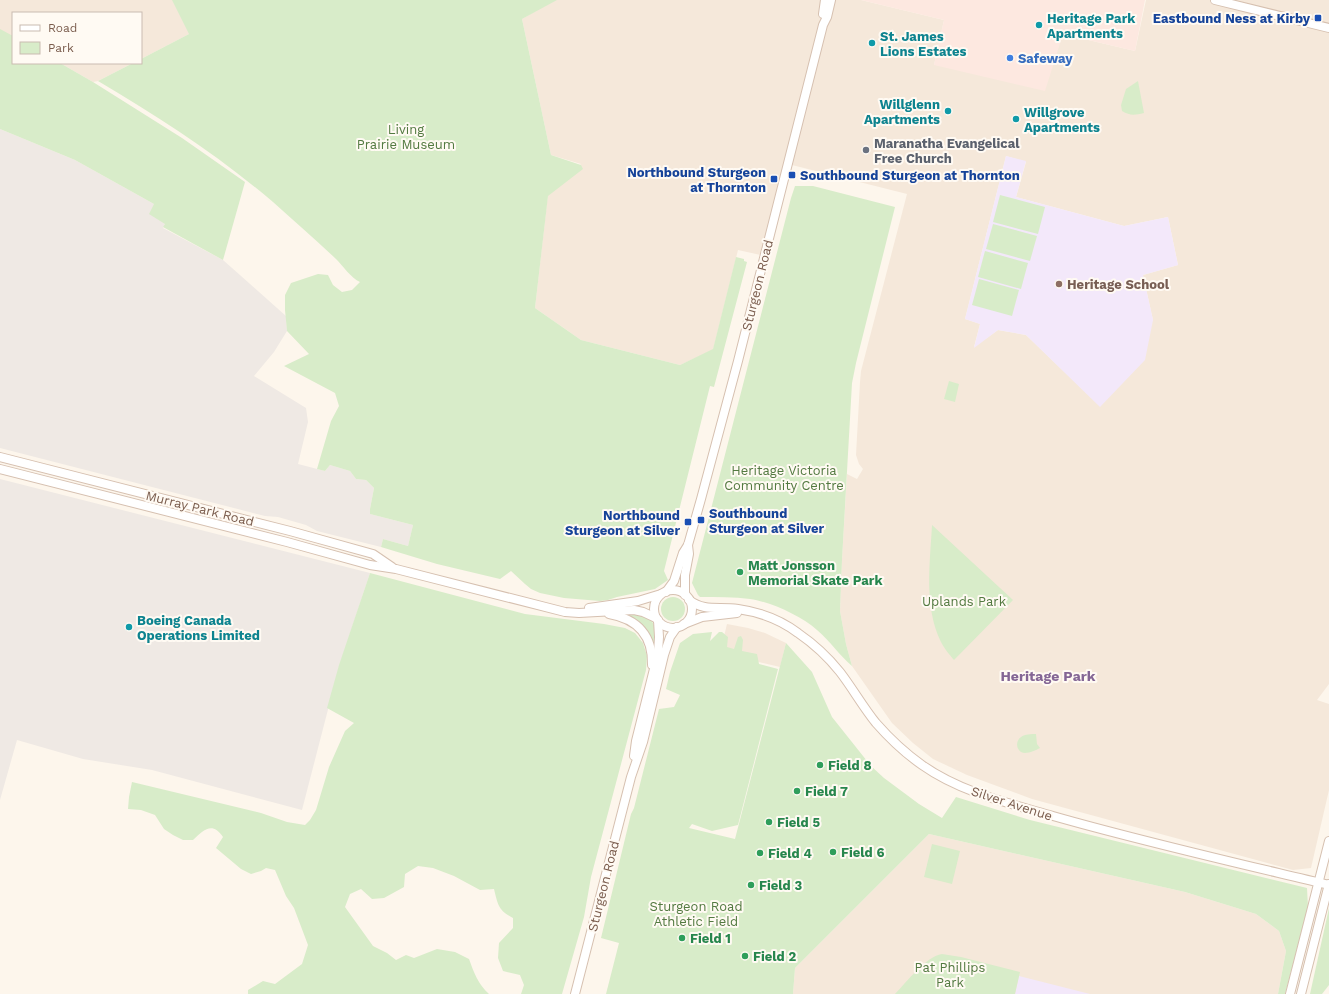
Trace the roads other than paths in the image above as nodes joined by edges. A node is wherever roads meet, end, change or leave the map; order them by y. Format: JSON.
{"nodes":[{"id":1,"x":825,"y":0,"type":"edge"},
{"id":2,"x":831,"y":0,"type":"edge"},
{"id":3,"x":1214,"y":0,"type":"edge"},
{"id":4,"x":823,"y":25,"type":"junction"},
{"id":5,"x":1329,"y":28,"type":"edge"},
{"id":6,"x":0,"y":457,"type":"edge"},
{"id":7,"x":0,"y":469,"type":"edge"},
{"id":8,"x":688,"y":545,"type":"junction"},
{"id":9,"x":396,"y":569,"type":"junction"},
{"id":10,"x":664,"y":593,"type":"junction"},
{"id":11,"x":687,"y":597,"type":"junction"},
{"id":12,"x":546,"y":607,"type":"junction"},
{"id":13,"x":596,"y":612,"type":"junction"},
{"id":14,"x":756,"y":614,"type":"junction"},
{"id":15,"x":657,"y":619,"type":"junction"},
{"id":16,"x":680,"y":626,"type":"junction"},
{"id":17,"x":652,"y":676,"type":"junction"},
{"id":18,"x":631,"y":777,"type":"junction"},
{"id":19,"x":1329,"y":841,"type":"edge"},
{"id":20,"x":1318,"y":883,"type":"junction"},
{"id":21,"x":1329,"y":884,"type":"edge"},
{"id":22,"x":575,"y":994,"type":"edge"},
{"id":23,"x":1290,"y":994,"type":"edge"},
{"id":24,"x":1301,"y":994,"type":"edge"}],
"edges":[{"from":1,"to":4,"type":"street","name":"Sturgeon Road"},
{"from":2,"to":4,"type":"street","name":"Sturgeon Road"},
{"from":3,"to":5,"type":"street"},
{"from":4,"to":8,"type":"street","name":"Sturgeon Road"},
{"from":6,"to":9,"type":"street","name":"Murray Park Road"},
{"from":7,"to":9,"type":"street","name":"Murray Park Road"},
{"from":8,"to":10,"type":"street","name":"Sturgeon Road"},
{"from":8,"to":11,"type":"street","name":"Sturgeon Road"},
{"from":9,"to":12,"type":"street","name":"Murray Park Road"},
{"from":10,"to":11,"type":"street"},
{"from":10,"to":12,"type":"street","name":"Murray Park Road"},
{"from":10,"to":15,"type":"street"},
{"from":11,"to":14,"type":"street","name":"Silver Avenue"},
{"from":11,"to":16,"type":"street"},
{"from":12,"to":13,"type":"street","name":"Murray Park Road"},
{"from":13,"to":15,"type":"street","name":"Murray Park Road"},
{"from":13,"to":17,"type":"street"},
{"from":14,"to":16,"type":"street","name":"Silver Avenue"},
{"from":14,"to":20,"type":"street","name":"Silver Avenue"},
{"from":15,"to":16,"type":"street"},
{"from":15,"to":17,"type":"street","name":"Sturgeon Road"},
{"from":16,"to":18,"type":"street","name":"Sturgeon Road"},
{"from":17,"to":18,"type":"street","name":"Sturgeon Road"},
{"from":18,"to":22,"type":"street","name":"Sturgeon Road"},
{"from":19,"to":20,"type":"street"},
{"from":20,"to":21,"type":"street","name":"Silver Avenue"},
{"from":20,"to":23,"type":"street"},
{"from":21,"to":24,"type":"street"}]}
